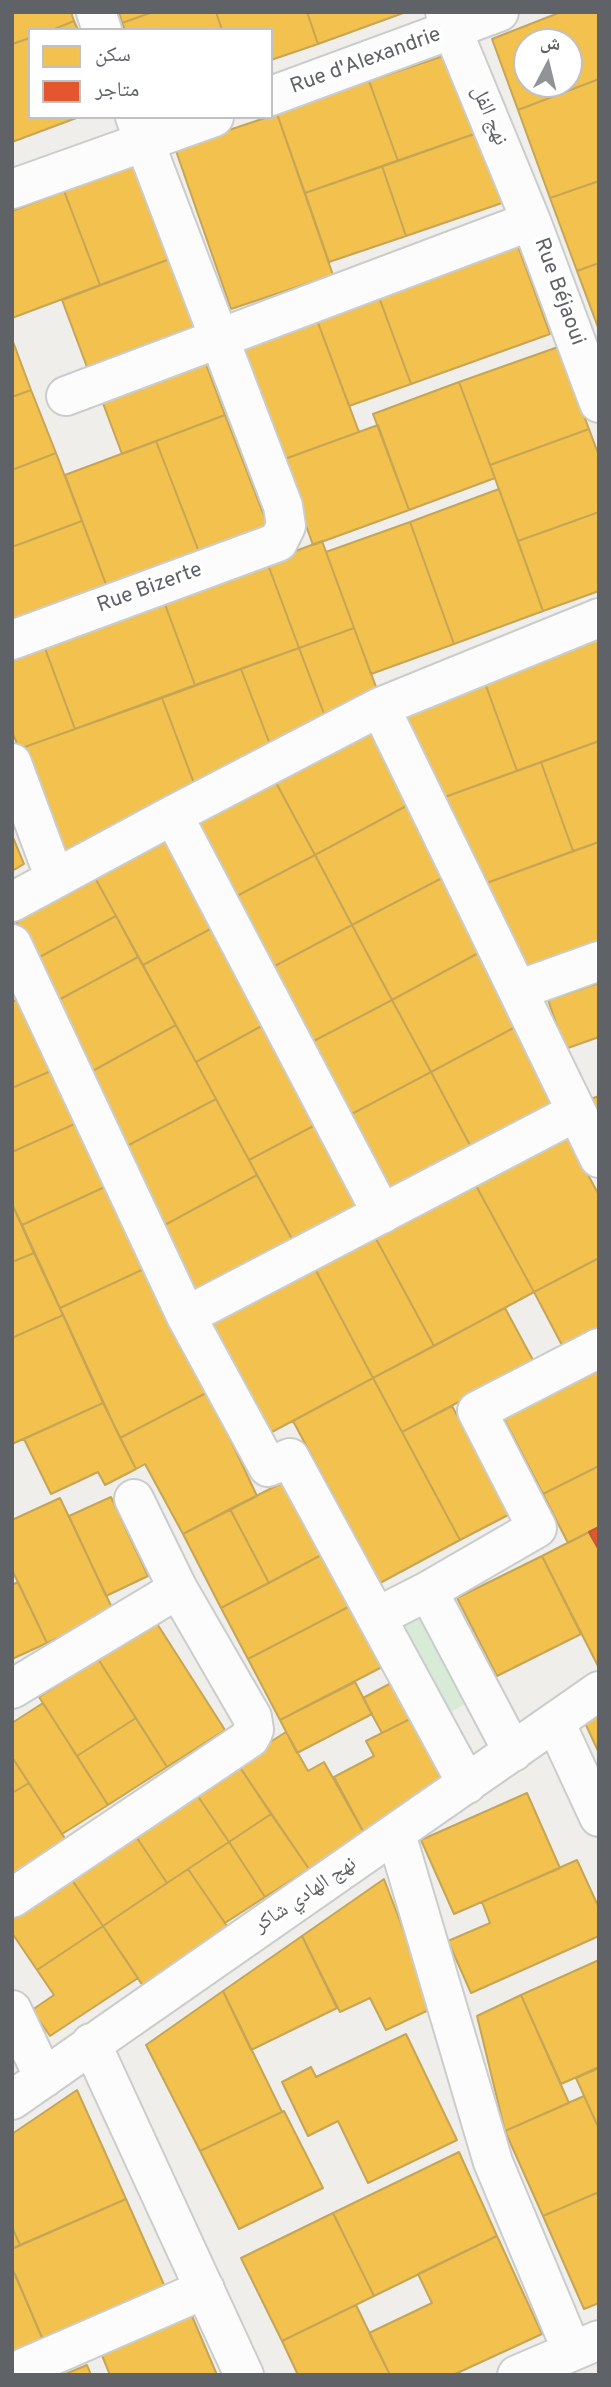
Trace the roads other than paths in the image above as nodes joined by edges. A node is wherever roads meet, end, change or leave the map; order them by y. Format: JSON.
{"nodes":[{"id":1,"x":499,"y":12,"type":"edge"},
{"id":2,"x":448,"y":22,"type":"edge"},
{"id":3,"x":273,"y":95,"type":"edge"},
{"id":4,"x":203,"y":119,"type":"edge"},
{"id":5,"x":140,"y":130,"type":"edge"},
{"id":6,"x":12,"y":188,"type":"edge"},
{"id":7,"x":531,"y":220,"type":"junction"},
{"id":8,"x":218,"y":338,"type":"junction"},
{"id":9,"x":66,"y":396,"type":"dead end"},
{"id":10,"x":599,"y":403,"type":"edge"},
{"id":11,"x":599,"y":618,"type":"edge"},
{"id":12,"x":12,"y":640,"type":"edge"},
{"id":13,"x":380,"y":707,"type":"junction"},
{"id":14,"x":12,"y":763,"type":"edge"},
{"id":15,"x":173,"y":815,"type":"junction"},
{"id":16,"x":55,"y":879,"type":"junction"},
{"id":17,"x":12,"y":902,"type":"edge"},
{"id":18,"x":12,"y":944,"type":"edge"},
{"id":19,"x":599,"y":961,"type":"edge"},
{"id":20,"x":518,"y":989,"type":"junction"},
{"id":21,"x":576,"y":1112,"type":"junction"},
{"id":22,"x":599,"y":1158,"type":"edge"},
{"id":23,"x":382,"y":1214,"type":"junction"},
{"id":24,"x":186,"y":1316,"type":"junction"},
{"id":25,"x":599,"y":1348,"type":"edge"},
{"id":26,"x":134,"y":1499,"type":"dead end"},
{"id":27,"x":178,"y":1588,"type":"junction"},
{"id":28,"x":428,"y":1591,"type":"junction"},
{"id":29,"x":377,"y":1617,"type":"junction"},
{"id":30,"x":12,"y":1689,"type":"edge"},
{"id":31,"x":599,"y":1691,"type":"edge"},
{"id":32,"x":555,"y":1722,"type":"junction"},
{"id":33,"x":513,"y":1752,"type":"junction"},
{"id":34,"x":467,"y":1784,"type":"junction"},
{"id":35,"x":599,"y":1817,"type":"edge"},
{"id":36,"x":396,"y":1834,"type":"junction"},
{"id":37,"x":12,"y":1898,"type":"edge"},
{"id":38,"x":12,"y":2010,"type":"edge"},
{"id":39,"x":91,"y":2043,"type":"junction"},
{"id":40,"x":44,"y":2078,"type":"junction"},
{"id":41,"x":12,"y":2100,"type":"edge"},
{"id":42,"x":205,"y":2289,"type":"junction"},
{"id":43,"x":585,"y":2345,"type":"edge"},
{"id":44,"x":12,"y":2373,"type":"edge"},
{"id":45,"x":244,"y":2375,"type":"edge"},
{"id":46,"x":517,"y":2375,"type":"edge"}],
"edges":[{"from":1,"to":2,"type":"street","name":"Rue d'Alexandrie"},
{"from":2,"to":3,"type":"street","name":"Rue d'Alexandrie"},
{"from":2,"to":7,"type":"street","name":"نهج الفل"},
{"from":4,"to":5,"type":"street"},
{"from":5,"to":6,"type":"street"},
{"from":5,"to":8,"type":"street"},
{"from":7,"to":8,"type":"street"},
{"from":7,"to":10,"type":"street","name":"Rue Béjaoui"},
{"from":8,"to":9,"type":"street"},
{"from":8,"to":12,"type":"street","name":"Rue Bizerte"},
{"from":11,"to":13,"type":"street"},
{"from":13,"to":15,"type":"street"},
{"from":13,"to":20,"type":"street"},
{"from":14,"to":16,"type":"street"},
{"from":15,"to":16,"type":"street"},
{"from":15,"to":23,"type":"street"},
{"from":16,"to":17,"type":"street"},
{"from":18,"to":24,"type":"street"},
{"from":19,"to":20,"type":"street"},
{"from":20,"to":21,"type":"street"},
{"from":21,"to":22,"type":"street"},
{"from":21,"to":23,"type":"street"},
{"from":23,"to":24,"type":"street"},
{"from":24,"to":29,"type":"street"},
{"from":25,"to":28,"type":"street"},
{"from":26,"to":27,"type":"street"},
{"from":27,"to":30,"type":"street"},
{"from":27,"to":37,"type":"street"},
{"from":28,"to":29,"type":"street"},
{"from":28,"to":33,"type":"street"},
{"from":29,"to":34,"type":"street"},
{"from":31,"to":32,"type":"street","name":"نهج الهادي شاكر"},
{"from":32,"to":33,"type":"street","name":"نهج الهادي شاكر"},
{"from":32,"to":35,"type":"street"},
{"from":33,"to":34,"type":"street","name":"نهج الهادي شاكر"},
{"from":34,"to":36,"type":"street","name":"نهج الهادي شاكر"},
{"from":36,"to":39,"type":"street","name":"نهج الهادي شاكر"},
{"from":36,"to":43,"type":"street"},
{"from":38,"to":40,"type":"street"},
{"from":39,"to":40,"type":"street","name":"نهج الهادي شاكر"},
{"from":39,"to":42,"type":"street"},
{"from":40,"to":41,"type":"street","name":"نهج الهادي شاكر"},
{"from":42,"to":44,"type":"street"},
{"from":42,"to":45,"type":"street"},
{"from":43,"to":46,"type":"street"}]}
